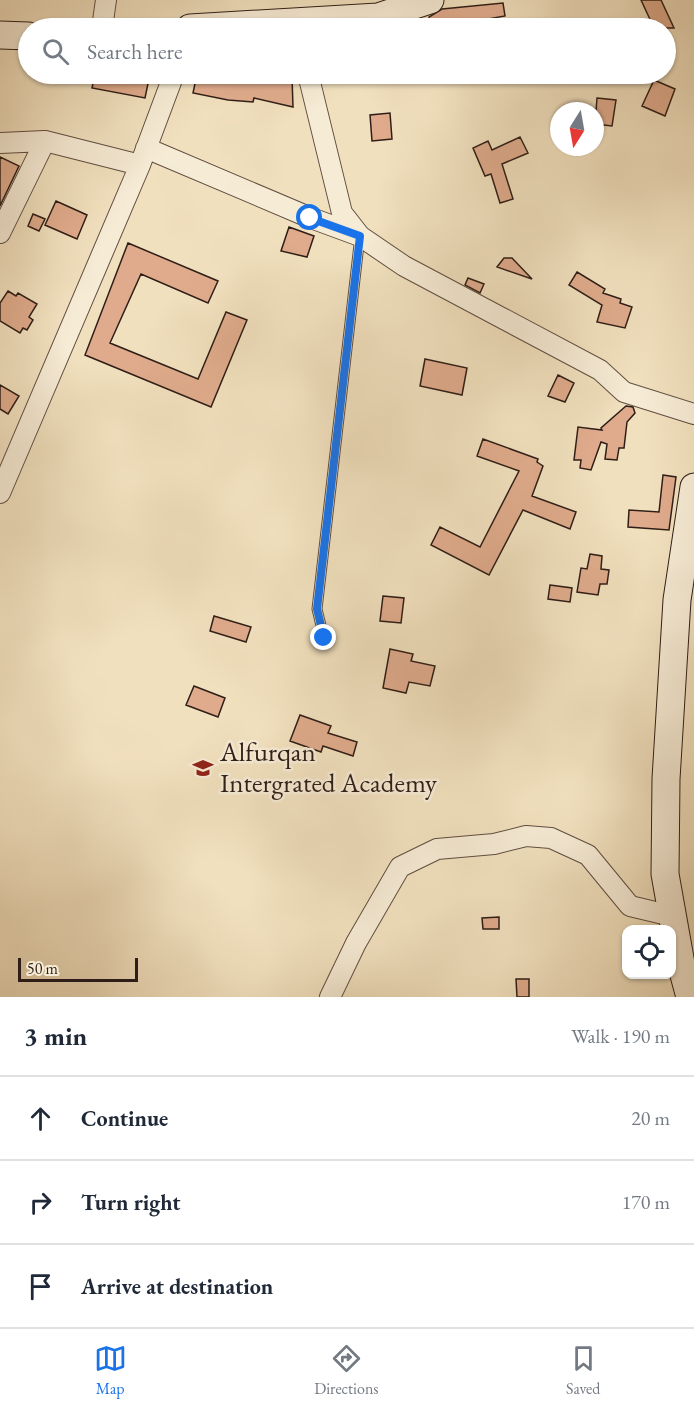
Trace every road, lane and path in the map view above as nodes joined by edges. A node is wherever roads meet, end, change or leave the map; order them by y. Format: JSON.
{"nodes":[{"id":1,"x":106,"y":0,"type":"edge"},
{"id":2,"x":430,"y":0,"type":"edge"},
{"id":3,"x":380,"y":9,"type":"edge"},
{"id":4,"x":103,"y":18,"type":"edge"},
{"id":5,"x":336,"y":18,"type":"edge"},
{"id":6,"x":0,"y":35,"type":"edge"},
{"id":7,"x":18,"y":36,"type":"edge"},
{"id":8,"x":170,"y":84,"type":"edge"},
{"id":9,"x":310,"y":84,"type":"edge"},
{"id":10,"x":45,"y":141,"type":"junction"},
{"id":11,"x":0,"y":143,"type":"edge"},
{"id":12,"x":143,"y":156,"type":"junction"},
{"id":13,"x":0,"y":233,"type":"edge"},
{"id":14,"x":360,"y":236,"type":"junction"},
{"id":15,"x":694,"y":414,"type":"edge"},
{"id":16,"x":694,"y":487,"type":"edge"},
{"id":17,"x":0,"y":493,"type":"edge"},
{"id":18,"x":324,"y":638,"type":"dead end"},
{"id":19,"x":672,"y":916,"type":"junction"},
{"id":20,"x":330,"y":997,"type":"edge"},
{"id":21,"x":690,"y":997,"type":"edge"}],
"edges":[{"from":1,"to":4,"type":"street"},
{"from":2,"to":3,"type":"street"},
{"from":3,"to":5,"type":"street"},
{"from":6,"to":7,"type":"street"},
{"from":8,"to":12,"type":"street"},
{"from":9,"to":14,"type":"street"},
{"from":10,"to":11,"type":"street"},
{"from":10,"to":12,"type":"street"},
{"from":10,"to":13,"type":"street"},
{"from":12,"to":14,"type":"street"},
{"from":12,"to":17,"type":"street"},
{"from":14,"to":15,"type":"street"},
{"from":14,"to":18,"type":"lane"},
{"from":16,"to":19,"type":"street"},
{"from":19,"to":20,"type":"street"},
{"from":19,"to":21,"type":"street"}]}
